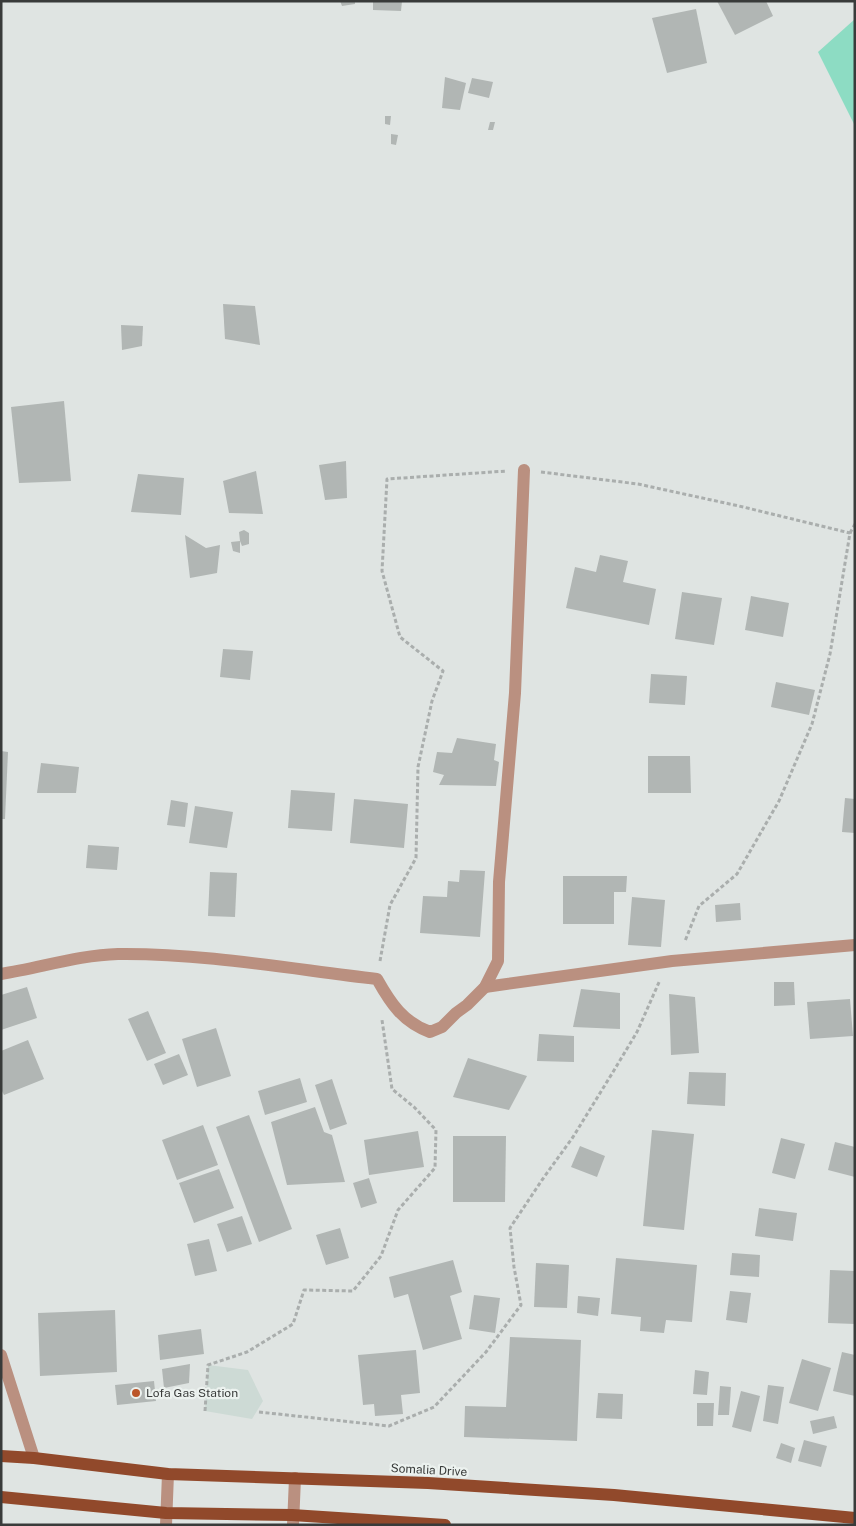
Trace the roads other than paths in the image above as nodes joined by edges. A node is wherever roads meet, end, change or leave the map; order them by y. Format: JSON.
{"nodes":[{"id":1,"x":524,"y":470,"type":"dead end"},
{"id":2,"x":855,"y":945,"type":"edge"},
{"id":3,"x":1,"y":974,"type":"edge"},
{"id":4,"x":485,"y":987,"type":"junction"},
{"id":5,"x":1,"y":1356,"type":"edge"},
{"id":6,"x":1,"y":1456,"type":"edge"},
{"id":7,"x":34,"y":1458,"type":"junction"},
{"id":8,"x":168,"y":1474,"type":"junction"},
{"id":9,"x":295,"y":1478,"type":"junction"},
{"id":10,"x":1,"y":1497,"type":"edge"},
{"id":11,"x":855,"y":1518,"type":"edge"},
{"id":12,"x":166,"y":1519,"type":"edge"},
{"id":13,"x":292,"y":1520,"type":"edge"},
{"id":14,"x":427,"y":1524,"type":"edge"},
{"id":15,"x":445,"y":1525,"type":"edge"}],
"edges":[{"from":1,"to":4,"type":"street"},
{"from":2,"to":4,"type":"street"},
{"from":3,"to":4,"type":"street"},
{"from":5,"to":7,"type":"street"},
{"from":6,"to":7,"type":"main road","name":"Somalia Drive"},
{"from":7,"to":8,"type":"main road","name":"Somalia Drive"},
{"from":8,"to":9,"type":"main road","name":"Somalia Drive"},
{"from":8,"to":12,"type":"street"},
{"from":9,"to":11,"type":"main road","name":"Somalia Drive"},
{"from":9,"to":13,"type":"street"},
{"from":10,"to":12,"type":"main road"},
{"from":12,"to":13,"type":"main road"},
{"from":13,"to":14,"type":"main road"},
{"from":14,"to":15,"type":"main road"}]}
